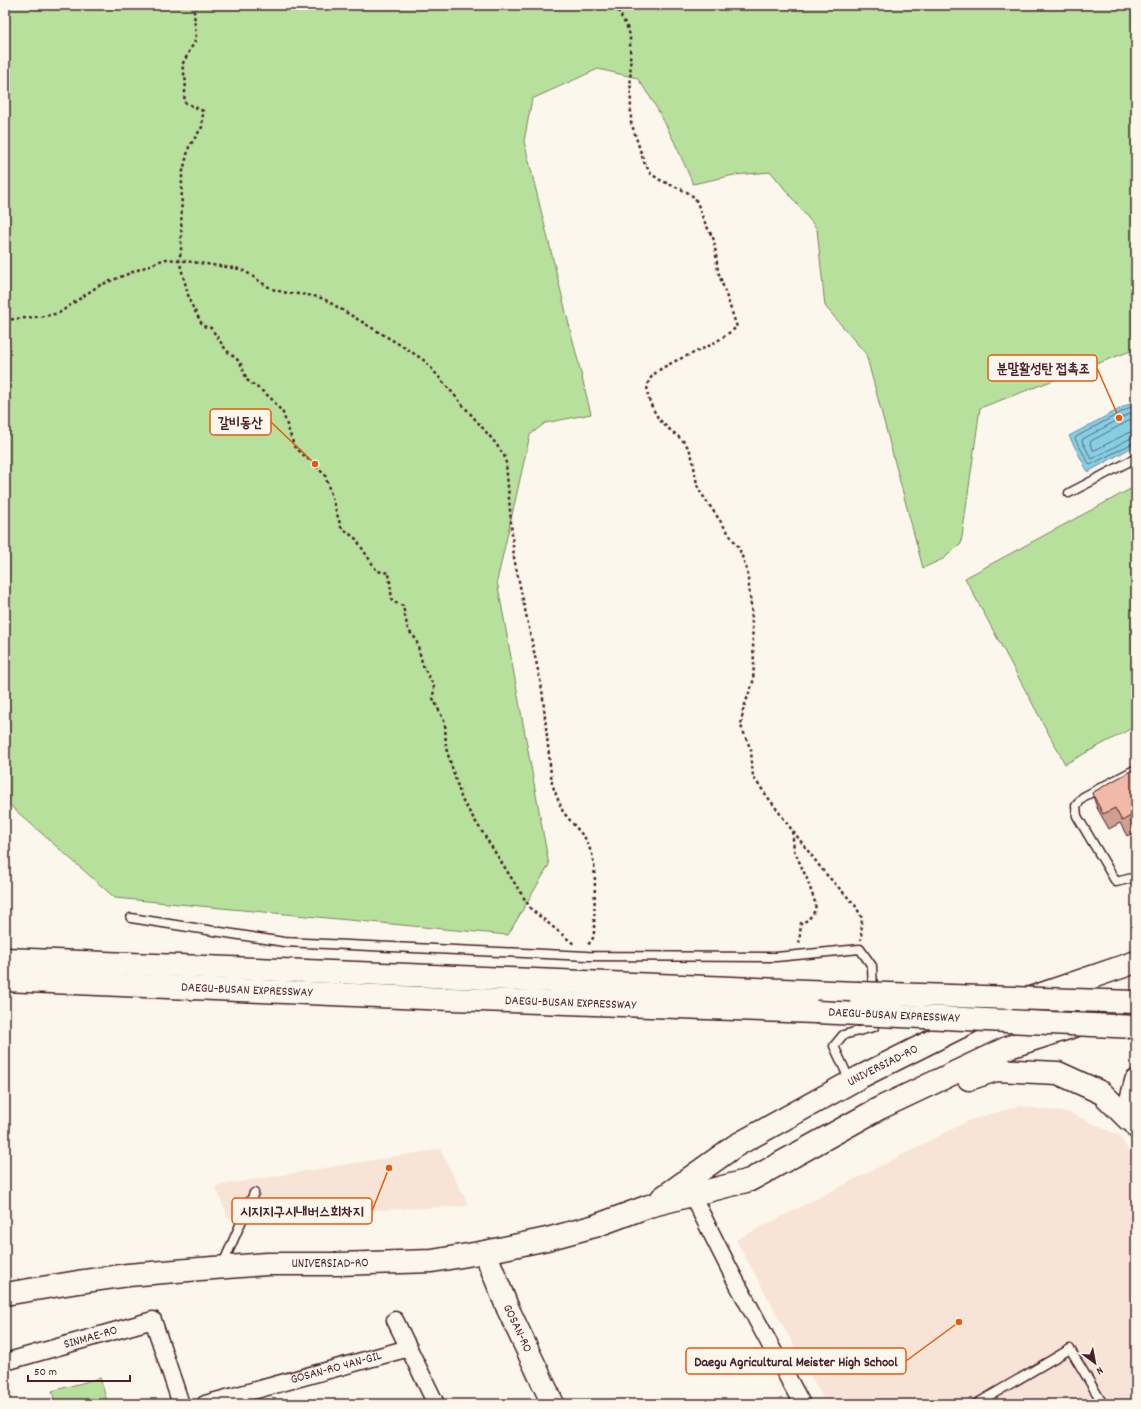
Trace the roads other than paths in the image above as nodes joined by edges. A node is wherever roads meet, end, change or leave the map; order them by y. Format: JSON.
{"nodes":[{"id":1,"x":1136,"y":458,"type":"edge"},
{"id":2,"x":1069,"y":493,"type":"dead end"},
{"id":3,"x":1136,"y":769,"type":"edge"},
{"id":4,"x":1136,"y":877,"type":"edge"},
{"id":5,"x":131,"y":918,"type":"dead end"},
{"id":6,"x":5,"y":959,"type":"edge"},
{"id":7,"x":1136,"y":962,"type":"edge"},
{"id":8,"x":5,"y":980,"type":"edge"},
{"id":9,"x":1136,"y":1002,"type":"edge"},
{"id":10,"x":1136,"y":1006,"type":"edge"},
{"id":11,"x":1136,"y":1027,"type":"edge"},
{"id":12,"x":1136,"y":1081,"type":"edge"},
{"id":13,"x":850,"y":1083,"type":"junction"},
{"id":14,"x":880,"y":1108,"type":"junction"},
{"id":15,"x":1132,"y":1125,"type":"edge"},
{"id":16,"x":254,"y":1193,"type":"dead end"},
{"id":17,"x":692,"y":1195,"type":"junction"},
{"id":18,"x":649,"y":1206,"type":"junction"},
{"id":19,"x":485,"y":1252,"type":"junction"},
{"id":20,"x":222,"y":1267,"type":"junction"},
{"id":21,"x":5,"y":1294,"type":"edge"},
{"id":22,"x":395,"y":1320,"type":"dead end"},
{"id":23,"x":409,"y":1348,"type":"junction"},
{"id":24,"x":5,"y":1362,"type":"edge"},
{"id":25,"x":181,"y":1404,"type":"edge"},
{"id":26,"x":205,"y":1404,"type":"edge"},
{"id":27,"x":436,"y":1404,"type":"edge"},
{"id":28,"x":553,"y":1404,"type":"edge"},
{"id":29,"x":802,"y":1404,"type":"edge"},
{"id":30,"x":976,"y":1404,"type":"edge"},
{"id":31,"x":1103,"y":1404,"type":"edge"}],
"edges":[{"from":1,"to":2,"type":"lane"},
{"from":3,"to":4,"type":"lane"},
{"from":5,"to":13,"type":"lane"},
{"from":6,"to":9,"type":"main road","name":"DAEGU-BUSAN EXPRESSWAY","bridge":true},
{"from":7,"to":13,"type":"main road","name":"UNIVERSIAD-RO"},
{"from":8,"to":11,"type":"main road","name":"DAEGU-BUSAN EXPRESSWAY","bridge":true},
{"from":10,"to":14,"type":"main road","name":"UNIVERSIAD-RO"},
{"from":12,"to":15,"type":"main road"},
{"from":13,"to":18,"type":"main road","name":"UNIVERSIAD-RO"},
{"from":14,"to":15,"type":"main road"},
{"from":14,"to":17,"type":"main road","name":"UNIVERSIAD-RO"},
{"from":16,"to":20,"type":"lane"},
{"from":17,"to":18,"type":"main road","name":"UNIVERSIAD-RO"},
{"from":17,"to":29,"type":"street"},
{"from":18,"to":19,"type":"main road","name":"UNIVERSIAD-RO"},
{"from":19,"to":20,"type":"main road","name":"UNIVERSIAD-RO"},
{"from":19,"to":28,"type":"main road","name":"GOSAN-RO"},
{"from":20,"to":21,"type":"main road","name":"UNIVERSIAD-RO"},
{"from":22,"to":23,"type":"street"},
{"from":23,"to":26,"type":"street","name":"GOSAN-RO 4AN-GIL"},
{"from":23,"to":27,"type":"street"},
{"from":24,"to":25,"type":"street","name":"SINMAE-RO"},
{"from":30,"to":31,"type":"lane"}]}
